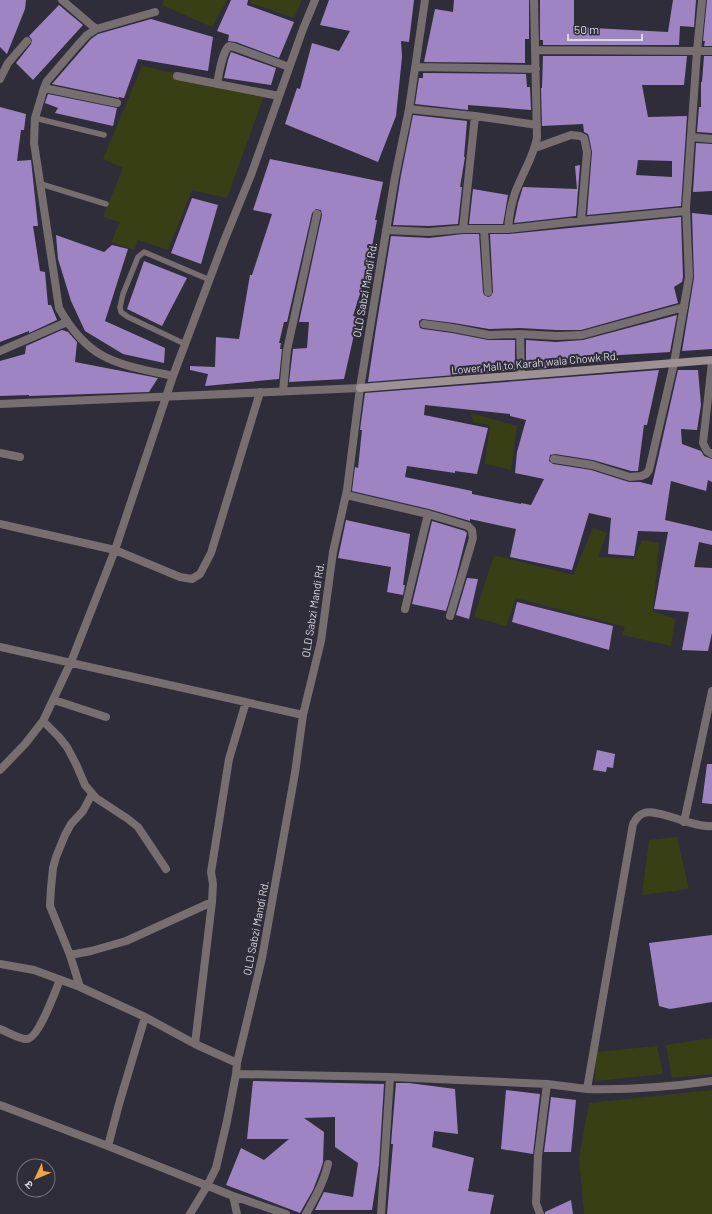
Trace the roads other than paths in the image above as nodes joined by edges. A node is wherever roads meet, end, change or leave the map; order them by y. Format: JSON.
{"nodes":[{"id":1,"x":62,"y":0,"type":"edge"},
{"id":2,"x":315,"y":0,"type":"edge"},
{"id":3,"x":424,"y":0,"type":"edge"},
{"id":4,"x":534,"y":0,"type":"edge"},
{"id":5,"x":702,"y":0,"type":"edge"},
{"id":6,"x":155,"y":12,"type":"dead end"},
{"id":7,"x":96,"y":29,"type":"junction"},
{"id":8,"x":27,"y":41,"type":"dead end"},
{"id":9,"x":535,"y":50,"type":"junction"},
{"id":10,"x":697,"y":51,"type":"junction"},
{"id":11,"x":712,"y":51,"type":"edge"},
{"id":12,"x":289,"y":67,"type":"junction"},
{"id":13,"x":416,"y":67,"type":"junction"},
{"id":14,"x":536,"y":68,"type":"junction"},
{"id":15,"x":177,"y":76,"type":"dead end"},
{"id":16,"x":0,"y":79,"type":"edge"},
{"id":17,"x":217,"y":84,"type":"junction"},
{"id":18,"x":44,"y":88,"type":"junction"},
{"id":19,"x":279,"y":96,"type":"junction"},
{"id":20,"x":117,"y":103,"type":"dead end"},
{"id":21,"x":409,"y":109,"type":"junction"},
{"id":22,"x":475,"y":116,"type":"junction"},
{"id":23,"x":35,"y":118,"type":"junction"},
{"id":24,"x":537,"y":125,"type":"junction"},
{"id":25,"x":104,"y":135,"type":"dead end"},
{"id":26,"x":691,"y":137,"type":"junction"},
{"id":27,"x":712,"y":138,"type":"edge"},
{"id":28,"x":535,"y":148,"type":"junction"},
{"id":29,"x":41,"y":184,"type":"junction"},
{"id":30,"x":106,"y":204,"type":"dead end"},
{"id":31,"x":686,"y":211,"type":"junction"},
{"id":32,"x":318,"y":214,"type":"dead end"},
{"id":33,"x":581,"y":221,"type":"junction"},
{"id":34,"x":463,"y":229,"type":"junction"},
{"id":35,"x":484,"y":229,"type":"junction"},
{"id":36,"x":508,"y":229,"type":"junction"},
{"id":37,"x":386,"y":230,"type":"junction"},
{"id":38,"x":210,"y":280,"type":"junction"},
{"id":39,"x":488,"y":292,"type":"dead end"},
{"id":40,"x":684,"y":307,"type":"junction"},
{"id":41,"x":67,"y":322,"type":"junction"},
{"id":42,"x":424,"y":324,"type":"dead end"},
{"id":43,"x":520,"y":334,"type":"junction"},
{"id":44,"x":185,"y":344,"type":"junction"},
{"id":45,"x":0,"y":351,"type":"edge"},
{"id":46,"x":712,"y":361,"type":"edge"},
{"id":47,"x":674,"y":363,"type":"junction"},
{"id":48,"x":521,"y":375,"type":"junction"},
{"id":49,"x":174,"y":376,"type":"junction"},
{"id":50,"x":360,"y":388,"type":"junction"},
{"id":51,"x":283,"y":391,"type":"junction"},
{"id":52,"x":260,"y":392,"type":"junction"},
{"id":53,"x":167,"y":396,"type":"junction"},
{"id":54,"x":0,"y":404,"type":"edge"},
{"id":55,"x":0,"y":453,"type":"edge"},
{"id":56,"x":712,"y":454,"type":"edge"},
{"id":57,"x":20,"y":457,"type":"dead end"},
{"id":58,"x":554,"y":459,"type":"dead end"},
{"id":59,"x":346,"y":495,"type":"junction"},
{"id":60,"x":428,"y":514,"type":"junction"},
{"id":61,"x":0,"y":524,"type":"edge"},
{"id":62,"x":115,"y":550,"type":"junction"},
{"id":63,"x":405,"y":609,"type":"dead end"},
{"id":64,"x":450,"y":616,"type":"dead end"},
{"id":65,"x":0,"y":647,"type":"edge"},
{"id":66,"x":71,"y":662,"type":"junction"},
{"id":67,"x":712,"y":691,"type":"edge"},
{"id":68,"x":54,"y":700,"type":"junction"},
{"id":69,"x":246,"y":702,"type":"junction"},
{"id":70,"x":303,"y":716,"type":"junction"},
{"id":71,"x":106,"y":717,"type":"dead end"},
{"id":72,"x":43,"y":721,"type":"junction"},
{"id":73,"x":0,"y":770,"type":"edge"},
{"id":74,"x":92,"y":794,"type":"junction"},
{"id":75,"x":684,"y":822,"type":"junction"},
{"id":76,"x":712,"y":826,"type":"edge"},
{"id":77,"x":166,"y":869,"type":"dead end"},
{"id":78,"x":212,"y":902,"type":"junction"},
{"id":79,"x":70,"y":955,"type":"junction"},
{"id":80,"x":0,"y":964,"type":"edge"},
{"id":81,"x":60,"y":980,"type":"junction"},
{"id":82,"x":80,"y":987,"type":"junction"},
{"id":83,"x":145,"y":1017,"type":"junction"},
{"id":84,"x":0,"y":1029,"type":"edge"},
{"id":85,"x":194,"y":1044,"type":"junction"},
{"id":86,"x":237,"y":1063,"type":"junction"},
{"id":87,"x":236,"y":1074,"type":"junction"},
{"id":88,"x":390,"y":1077,"type":"junction"},
{"id":89,"x":712,"y":1081,"type":"edge"},
{"id":90,"x":547,"y":1084,"type":"junction"},
{"id":91,"x":587,"y":1089,"type":"junction"},
{"id":92,"x":0,"y":1105,"type":"edge"},
{"id":93,"x":108,"y":1146,"type":"junction"},
{"id":94,"x":328,"y":1164,"type":"dead end"},
{"id":95,"x":207,"y":1186,"type":"junction"},
{"id":96,"x":233,"y":1196,"type":"junction"},
{"id":97,"x":190,"y":1214,"type":"edge"},
{"id":98,"x":237,"y":1214,"type":"edge"},
{"id":99,"x":286,"y":1214,"type":"edge"},
{"id":100,"x":306,"y":1214,"type":"edge"},
{"id":101,"x":381,"y":1214,"type":"edge"},
{"id":102,"x":540,"y":1214,"type":"edge"}],
"edges":[{"from":1,"to":7,"type":"street"},
{"from":2,"to":12,"type":"street"},
{"from":3,"to":13,"type":"street","name":"OLD Sabzi Mandi Rd."},
{"from":4,"to":9,"type":"street"},
{"from":5,"to":10,"type":"street"},
{"from":6,"to":7,"type":"street"},
{"from":7,"to":18,"type":"street"},
{"from":8,"to":16,"type":"street"},
{"from":9,"to":10,"type":"street"},
{"from":9,"to":14,"type":"street"},
{"from":10,"to":11,"type":"street"},
{"from":10,"to":26,"type":"street"},
{"from":12,"to":17,"type":"street"},
{"from":12,"to":19,"type":"street"},
{"from":13,"to":14,"type":"street"},
{"from":13,"to":21,"type":"street","name":"OLD Sabzi Mandi Rd."},
{"from":14,"to":24,"type":"street"},
{"from":15,"to":17,"type":"street"},
{"from":17,"to":19,"type":"street"},
{"from":18,"to":20,"type":"street"},
{"from":18,"to":23,"type":"street"},
{"from":19,"to":38,"type":"street"},
{"from":21,"to":22,"type":"street"},
{"from":21,"to":37,"type":"street","name":"OLD Sabzi Mandi Rd."},
{"from":22,"to":24,"type":"street"},
{"from":22,"to":34,"type":"street"},
{"from":23,"to":25,"type":"lane"},
{"from":23,"to":29,"type":"street"},
{"from":24,"to":28,"type":"street"},
{"from":26,"to":27,"type":"street"},
{"from":26,"to":31,"type":"street"},
{"from":28,"to":33,"type":"street"},
{"from":28,"to":36,"type":"street"},
{"from":29,"to":30,"type":"lane"},
{"from":29,"to":41,"type":"street"},
{"from":31,"to":33,"type":"street"},
{"from":31,"to":40,"type":"street"},
{"from":32,"to":51,"type":"street"},
{"from":33,"to":36,"type":"street"},
{"from":34,"to":35,"type":"street"},
{"from":34,"to":37,"type":"street"},
{"from":35,"to":36,"type":"street"},
{"from":35,"to":39,"type":"street"},
{"from":37,"to":50,"type":"street","name":"OLD Sabzi Mandi Rd."},
{"from":38,"to":44,"type":"street"},
{"from":38,"to":44,"type":"lane"},
{"from":40,"to":43,"type":"street"},
{"from":40,"to":47,"type":"street"},
{"from":41,"to":45,"type":"street"},
{"from":41,"to":49,"type":"street"},
{"from":42,"to":43,"type":"street"},
{"from":43,"to":48,"type":"street"},
{"from":44,"to":49,"type":"street"},
{"from":46,"to":47,"type":"main road","name":"Lower Mall to Karah wala Chowk Rd."},
{"from":46,"to":56,"type":"street"},
{"from":47,"to":48,"type":"main road","name":"Lower Mall to Karah wala Chowk Rd."},
{"from":47,"to":58,"type":"street"},
{"from":48,"to":50,"type":"main road","name":"Lower Mall to Karah wala Chowk Rd."},
{"from":49,"to":53,"type":"street"},
{"from":50,"to":51,"type":"street"},
{"from":50,"to":59,"type":"street","name":"OLD Sabzi Mandi Rd."},
{"from":51,"to":52,"type":"street"},
{"from":52,"to":53,"type":"street"},
{"from":52,"to":62,"type":"street"},
{"from":53,"to":54,"type":"street"},
{"from":53,"to":62,"type":"street"},
{"from":55,"to":57,"type":"street"},
{"from":59,"to":60,"type":"street"},
{"from":59,"to":70,"type":"street","name":"OLD Sabzi Mandi Rd."},
{"from":60,"to":63,"type":"street"},
{"from":60,"to":64,"type":"street"},
{"from":61,"to":62,"type":"street"},
{"from":62,"to":66,"type":"street"},
{"from":65,"to":66,"type":"street"},
{"from":66,"to":68,"type":"street"},
{"from":66,"to":69,"type":"street"},
{"from":67,"to":75,"type":"street"},
{"from":68,"to":71,"type":"street"},
{"from":68,"to":72,"type":"street"},
{"from":69,"to":70,"type":"street"},
{"from":69,"to":78,"type":"street"},
{"from":70,"to":86,"type":"street","name":"OLD Sabzi Mandi Rd."},
{"from":72,"to":73,"type":"street"},
{"from":72,"to":74,"type":"street"},
{"from":74,"to":77,"type":"street"},
{"from":74,"to":79,"type":"street"},
{"from":75,"to":76,"type":"street"},
{"from":75,"to":91,"type":"street"},
{"from":78,"to":79,"type":"street"},
{"from":78,"to":85,"type":"street"},
{"from":79,"to":82,"type":"street"},
{"from":80,"to":81,"type":"street"},
{"from":81,"to":82,"type":"street"},
{"from":81,"to":84,"type":"street"},
{"from":82,"to":83,"type":"street"},
{"from":83,"to":85,"type":"street"},
{"from":83,"to":93,"type":"street"},
{"from":85,"to":86,"type":"street"},
{"from":86,"to":87,"type":"street","name":"OLD Sabzi Mandi Rd."},
{"from":87,"to":88,"type":"street"},
{"from":87,"to":95,"type":"street","name":"OLD Sabzi Mandi Rd."},
{"from":88,"to":90,"type":"street"},
{"from":88,"to":101,"type":"street"},
{"from":89,"to":91,"type":"street"},
{"from":90,"to":91,"type":"street"},
{"from":90,"to":102,"type":"street"},
{"from":92,"to":93,"type":"street"},
{"from":93,"to":95,"type":"street"},
{"from":94,"to":100,"type":"street"},
{"from":95,"to":96,"type":"street"},
{"from":95,"to":97,"type":"street","name":"OLD Sabzi Mandi Rd."},
{"from":96,"to":98,"type":"street"},
{"from":96,"to":99,"type":"street"}]}
